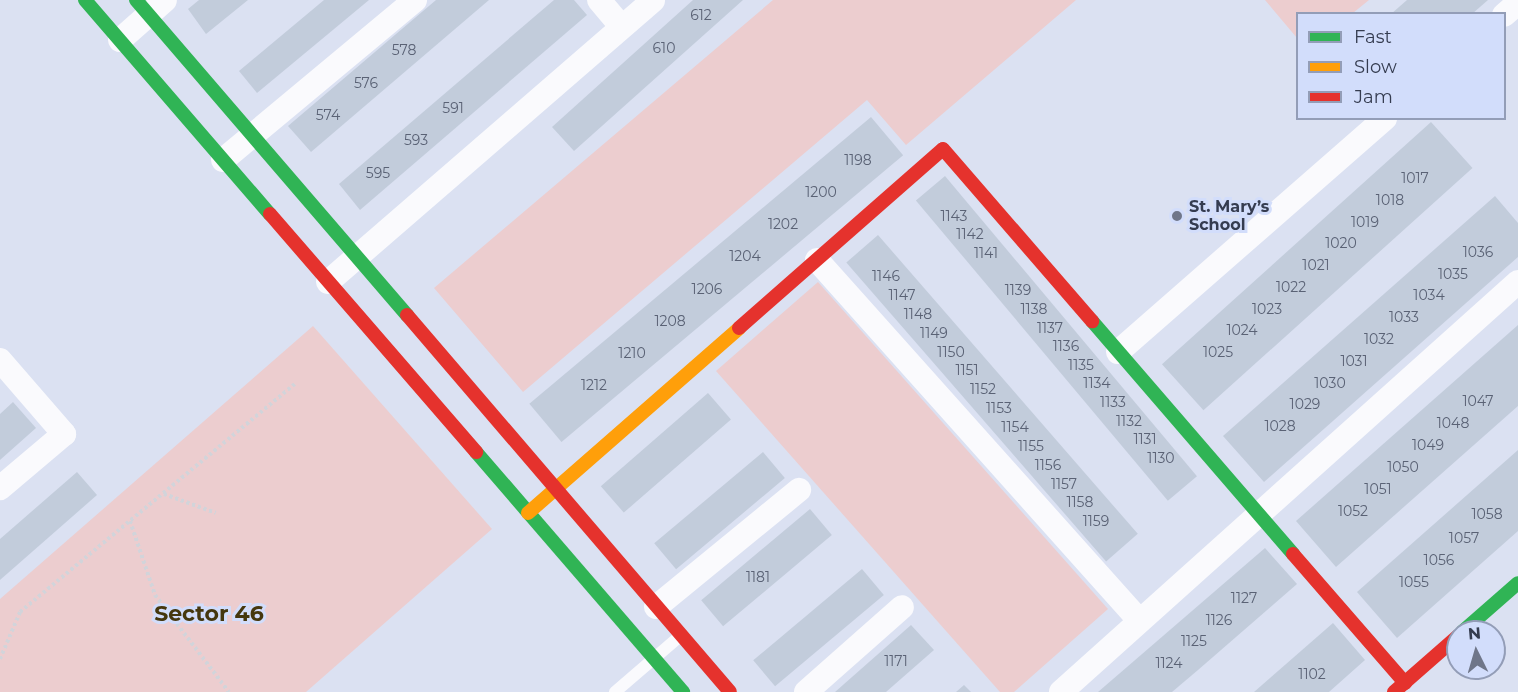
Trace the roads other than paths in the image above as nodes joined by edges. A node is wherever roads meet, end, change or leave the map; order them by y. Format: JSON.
{"nodes":[{"id":1,"x":85,"y":0,"type":"edge"},
{"id":2,"x":415,"y":0,"type":"edge"},
{"id":3,"x":599,"y":0,"type":"edge"},
{"id":4,"x":653,"y":0,"type":"edge"},
{"id":5,"x":1518,"y":3,"type":"edge"},
{"id":6,"x":150,"y":5,"type":"edge"},
{"id":7,"x":1506,"y":13,"type":"edge"},
{"id":8,"x":622,"y":27,"type":"junction"},
{"id":9,"x":120,"y":40,"type":"junction"},
{"id":10,"x":1383,"y":120,"type":"edge"},
{"id":11,"x":252,"y":135,"type":"junction"},
{"id":12,"x":223,"y":160,"type":"junction"},
{"id":13,"x":356,"y":258,"type":"junction"},
{"id":14,"x":817,"y":260,"type":"junction"},
{"id":15,"x":328,"y":282,"type":"junction"},
{"id":16,"x":1518,"y":282,"type":"edge"},
{"id":17,"x":1118,"y":352,"type":"junction"},
{"id":18,"x":0,"y":360,"type":"edge"},
{"id":19,"x":0,"y":488,"type":"edge"},
{"id":20,"x":555,"y":489,"type":"junction"},
{"id":21,"x":799,"y":490,"type":"dead end"},
{"id":22,"x":528,"y":513,"type":"junction"},
{"id":23,"x":1259,"y":515,"type":"junction"},
{"id":24,"x":1518,"y":583,"type":"edge"},
{"id":25,"x":656,"y":606,"type":"junction"},
{"id":26,"x":902,"y":607,"type":"dead end"},
{"id":27,"x":1476,"y":620,"type":"edge"},
{"id":28,"x":1140,"y":621,"type":"junction"},
{"id":29,"x":681,"y":635,"type":"junction"},
{"id":30,"x":1446,"y":646,"type":"edge"},
{"id":31,"x":654,"y":659,"type":"junction"},
{"id":32,"x":1399,"y":687,"type":"edge"},
{"id":33,"x":615,"y":692,"type":"edge"},
{"id":34,"x":682,"y":692,"type":"edge"},
{"id":35,"x":730,"y":692,"type":"edge"},
{"id":36,"x":806,"y":692,"type":"edge"},
{"id":37,"x":1061,"y":692,"type":"edge"}],
"edges":[{"from":1,"to":9,"type":"street"},
{"from":2,"to":11,"type":"street"},
{"from":3,"to":8,"type":"street"},
{"from":4,"to":8,"type":"street"},
{"from":5,"to":7,"type":"street"},
{"from":6,"to":9,"type":"street"},
{"from":6,"to":11,"type":"street"},
{"from":8,"to":13,"type":"street"},
{"from":9,"to":12,"type":"street"},
{"from":10,"to":17,"type":"street"},
{"from":11,"to":12,"type":"street"},
{"from":11,"to":13,"type":"street"},
{"from":12,"to":15,"type":"street"},
{"from":13,"to":15,"type":"street"},
{"from":13,"to":20,"type":"street"},
{"from":14,"to":17,"type":"street"},
{"from":14,"to":20,"type":"street"},
{"from":14,"to":28,"type":"street"},
{"from":15,"to":22,"type":"street"},
{"from":16,"to":23,"type":"street"},
{"from":17,"to":23,"type":"street"},
{"from":18,"to":19,"type":"street"},
{"from":20,"to":22,"type":"street"},
{"from":20,"to":25,"type":"street"},
{"from":21,"to":25,"type":"street"},
{"from":22,"to":31,"type":"street"},
{"from":23,"to":28,"type":"street"},
{"from":23,"to":32,"type":"street"},
{"from":24,"to":27,"type":"street"},
{"from":25,"to":29,"type":"street"},
{"from":26,"to":36,"type":"street"},
{"from":28,"to":37,"type":"street"},
{"from":29,"to":31,"type":"lane"},
{"from":29,"to":35,"type":"street"},
{"from":30,"to":32,"type":"street"},
{"from":31,"to":33,"type":"lane"},
{"from":31,"to":34,"type":"street"}]}
